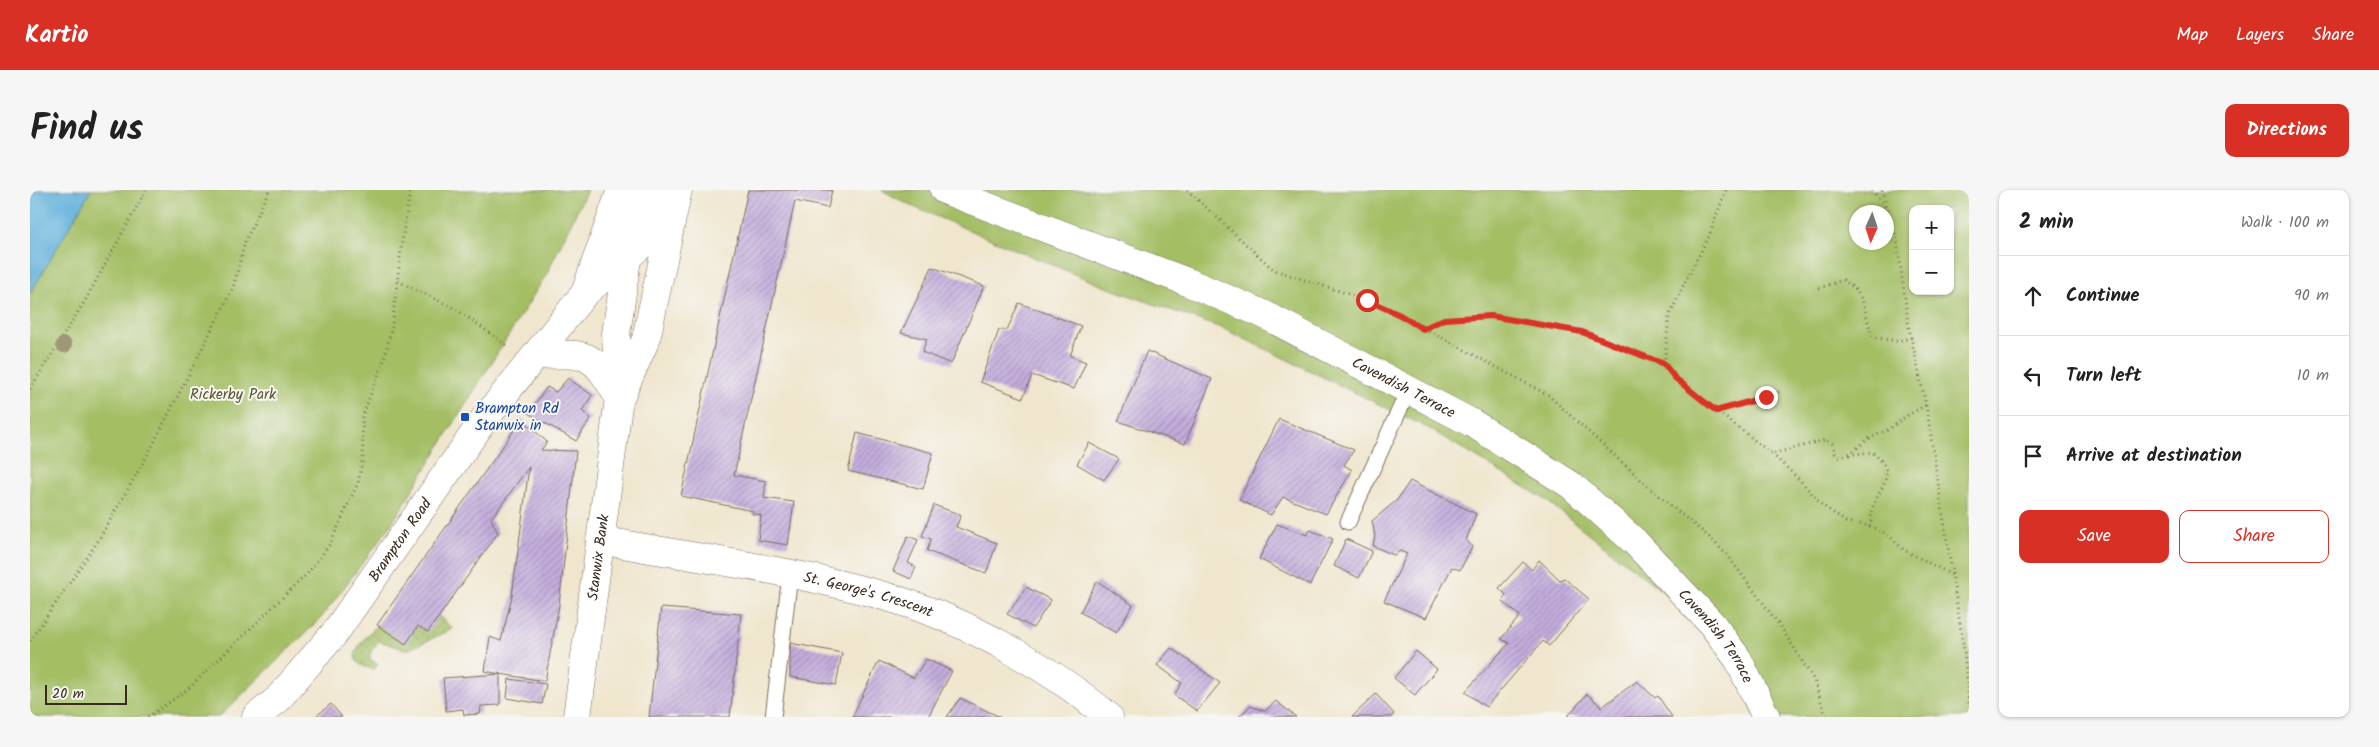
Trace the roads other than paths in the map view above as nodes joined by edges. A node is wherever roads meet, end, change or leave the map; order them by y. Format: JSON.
{"nodes":[{"id":1,"x":622,"y":190,"type":"edge"},
{"id":2,"x":637,"y":190,"type":"edge"},
{"id":3,"x":659,"y":190,"type":"edge"},
{"id":4,"x":678,"y":190,"type":"edge"},
{"id":5,"x":944,"y":190,"type":"edge"},
{"id":6,"x":627,"y":258,"type":"junction"},
{"id":7,"x":585,"y":293,"type":"junction"},
{"id":8,"x":524,"y":352,"type":"junction"},
{"id":9,"x":1409,"y":389,"type":"junction"},
{"id":10,"x":619,"y":398,"type":"junction"},
{"id":11,"x":1348,"y":522,"type":"dead end"},
{"id":12,"x":600,"y":540,"type":"junction"},
{"id":13,"x":790,"y":575,"type":"junction"},
{"id":14,"x":256,"y":717,"type":"edge"},
{"id":15,"x":577,"y":717,"type":"edge"},
{"id":16,"x":773,"y":717,"type":"edge"},
{"id":17,"x":1109,"y":717,"type":"edge"},
{"id":18,"x":1766,"y":717,"type":"edge"}],
"edges":[{"from":1,"to":7,"type":"main road","name":"Brampton Road"},
{"from":2,"to":6,"type":"main road","name":"Stanwix Bank"},
{"from":3,"to":6,"type":"main road","name":"Brampton Road"},
{"from":4,"to":10,"type":"main road","name":"Stanwix Bank"},
{"from":5,"to":9,"type":"main road","name":"Cavendish Terrace"},
{"from":6,"to":7,"type":"main road","name":"Brampton Road"},
{"from":6,"to":10,"type":"main road","name":"Stanwix Bank"},
{"from":7,"to":8,"type":"main road","name":"Brampton Road"},
{"from":8,"to":10,"type":"main road"},
{"from":8,"to":14,"type":"main road","name":"Brampton Road"},
{"from":9,"to":11,"type":"lane"},
{"from":9,"to":18,"type":"main road","name":"Cavendish Terrace"},
{"from":10,"to":12,"type":"main road","name":"Stanwix Bank"},
{"from":12,"to":13,"type":"main road","name":"St. George's Crescent"},
{"from":12,"to":15,"type":"main road","name":"Stanwix Bank"},
{"from":13,"to":16,"type":"lane"},
{"from":13,"to":17,"type":"main road","name":"St. George's Crescent"}]}
